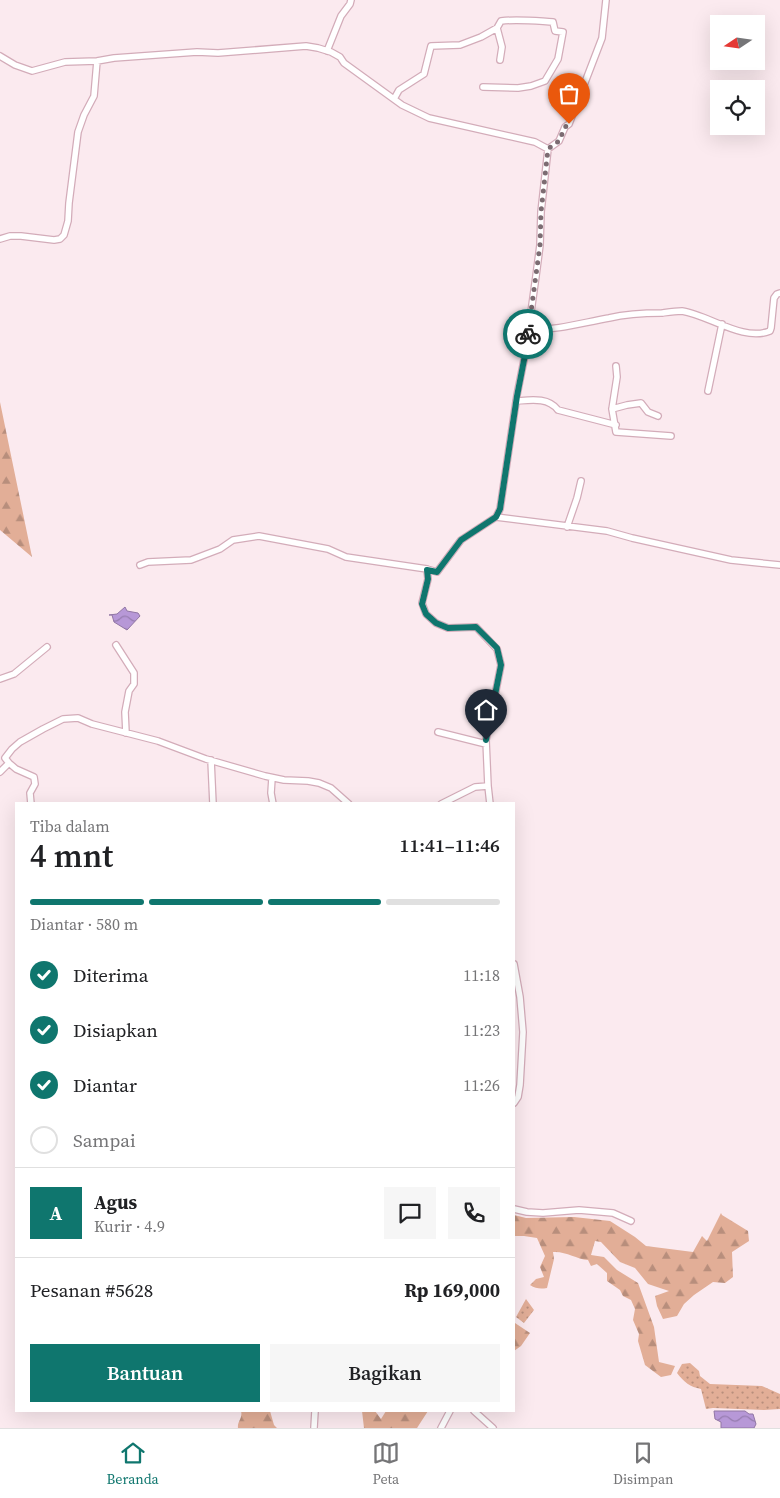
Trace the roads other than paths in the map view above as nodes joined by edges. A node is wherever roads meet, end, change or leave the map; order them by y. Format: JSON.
{"nodes":[{"id":1,"x":351,"y":0,"type":"edge"},
{"id":2,"x":606,"y":0,"type":"edge"},
{"id":3,"x":496,"y":28,"type":"junction"},
{"id":4,"x":327,"y":50,"type":"junction"},
{"id":5,"x":0,"y":56,"type":"edge"},
{"id":6,"x":500,"y":60,"type":"dead end"},
{"id":7,"x":97,"y":61,"type":"junction"},
{"id":8,"x":483,"y":87,"type":"dead end"},
{"id":9,"x":394,"y":99,"type":"junction"},
{"id":10,"x":548,"y":149,"type":"junction"},
{"id":11,"x":0,"y":239,"type":"edge"},
{"id":12,"x":780,"y":293,"type":"edge"},
{"id":13,"x":722,"y":324,"type":"junction"},
{"id":14,"x":529,"y":330,"type":"junction"},
{"id":15,"x":616,"y":366,"type":"dead end"},
{"id":16,"x":708,"y":391,"type":"dead end"},
{"id":17,"x":516,"y":401,"type":"junction"},
{"id":18,"x":612,"y":409,"type":"junction"},
{"id":19,"x":658,"y":416,"type":"dead end"},
{"id":20,"x":616,"y":425,"type":"junction"},
{"id":21,"x":671,"y":436,"type":"dead end"},
{"id":22,"x":581,"y":481,"type":"dead end"},
{"id":23,"x":496,"y":517,"type":"junction"},
{"id":24,"x":567,"y":527,"type":"junction"},
{"id":25,"x":140,"y":565,"type":"dead end"},
{"id":26,"x":780,"y":565,"type":"edge"},
{"id":27,"x":427,"y":570,"type":"junction"},
{"id":28,"x":116,"y":645,"type":"dead end"},
{"id":29,"x":47,"y":647,"type":"dead end"},
{"id":30,"x":0,"y":679,"type":"edge"},
{"id":31,"x":438,"y":732,"type":"dead end"},
{"id":32,"x":126,"y":733,"type":"junction"},
{"id":33,"x":486,"y":744,"type":"junction"},
{"id":34,"x":211,"y":760,"type":"junction"},
{"id":35,"x":9,"y":763,"type":"junction"},
{"id":36,"x":0,"y":772,"type":"edge"},
{"id":37,"x":272,"y":778,"type":"junction"},
{"id":38,"x":488,"y":786,"type":"junction"},
{"id":39,"x":31,"y":802,"type":"edge"},
{"id":40,"x":214,"y":802,"type":"edge"},
{"id":41,"x":273,"y":802,"type":"edge"},
{"id":42,"x":347,"y":802,"type":"edge"},
{"id":43,"x":446,"y":802,"type":"edge"},
{"id":44,"x":490,"y":802,"type":"edge"},
{"id":45,"x":515,"y":970,"type":"edge"},
{"id":46,"x":515,"y":1102,"type":"edge"},
{"id":47,"x":515,"y":1209,"type":"edge"},
{"id":48,"x":631,"y":1221,"type":"dead end"},
{"id":49,"x":315,"y":1412,"type":"edge"},
{"id":50,"x":450,"y":1412,"type":"edge"},
{"id":51,"x":475,"y":1412,"type":"edge"},
{"id":52,"x":314,"y":1428,"type":"edge"},
{"id":53,"x":442,"y":1428,"type":"edge"},
{"id":54,"x":493,"y":1428,"type":"edge"}],
"edges":[{"from":1,"to":4,"type":"street"},
{"from":2,"to":10,"type":"street"},
{"from":3,"to":6,"type":"street"},
{"from":3,"to":8,"type":"street"},
{"from":3,"to":9,"type":"street"},
{"from":4,"to":7,"type":"street"},
{"from":4,"to":9,"type":"street"},
{"from":5,"to":7,"type":"street"},
{"from":7,"to":11,"type":"street"},
{"from":9,"to":10,"type":"street"},
{"from":10,"to":14,"type":"street"},
{"from":12,"to":13,"type":"street"},
{"from":13,"to":14,"type":"street"},
{"from":13,"to":16,"type":"street"},
{"from":14,"to":17,"type":"street"},
{"from":15,"to":18,"type":"street"},
{"from":17,"to":20,"type":"street"},
{"from":17,"to":23,"type":"street"},
{"from":18,"to":19,"type":"street"},
{"from":18,"to":20,"type":"street"},
{"from":20,"to":21,"type":"street"},
{"from":22,"to":24,"type":"street"},
{"from":23,"to":24,"type":"street"},
{"from":23,"to":27,"type":"street"},
{"from":24,"to":26,"type":"street"},
{"from":25,"to":27,"type":"street"},
{"from":27,"to":33,"type":"street"},
{"from":28,"to":32,"type":"street"},
{"from":29,"to":30,"type":"street"},
{"from":31,"to":33,"type":"street"},
{"from":32,"to":34,"type":"street"},
{"from":32,"to":35,"type":"street"},
{"from":33,"to":38,"type":"street"},
{"from":34,"to":37,"type":"street"},
{"from":34,"to":40,"type":"street"},
{"from":35,"to":36,"type":"street"},
{"from":35,"to":39,"type":"street"},
{"from":37,"to":41,"type":"street"},
{"from":37,"to":42,"type":"street"},
{"from":38,"to":43,"type":"street"},
{"from":38,"to":44,"type":"street"},
{"from":45,"to":46,"type":"street"},
{"from":47,"to":48,"type":"street"},
{"from":49,"to":52,"type":"street"},
{"from":50,"to":53,"type":"street"},
{"from":51,"to":54,"type":"street"}]}
